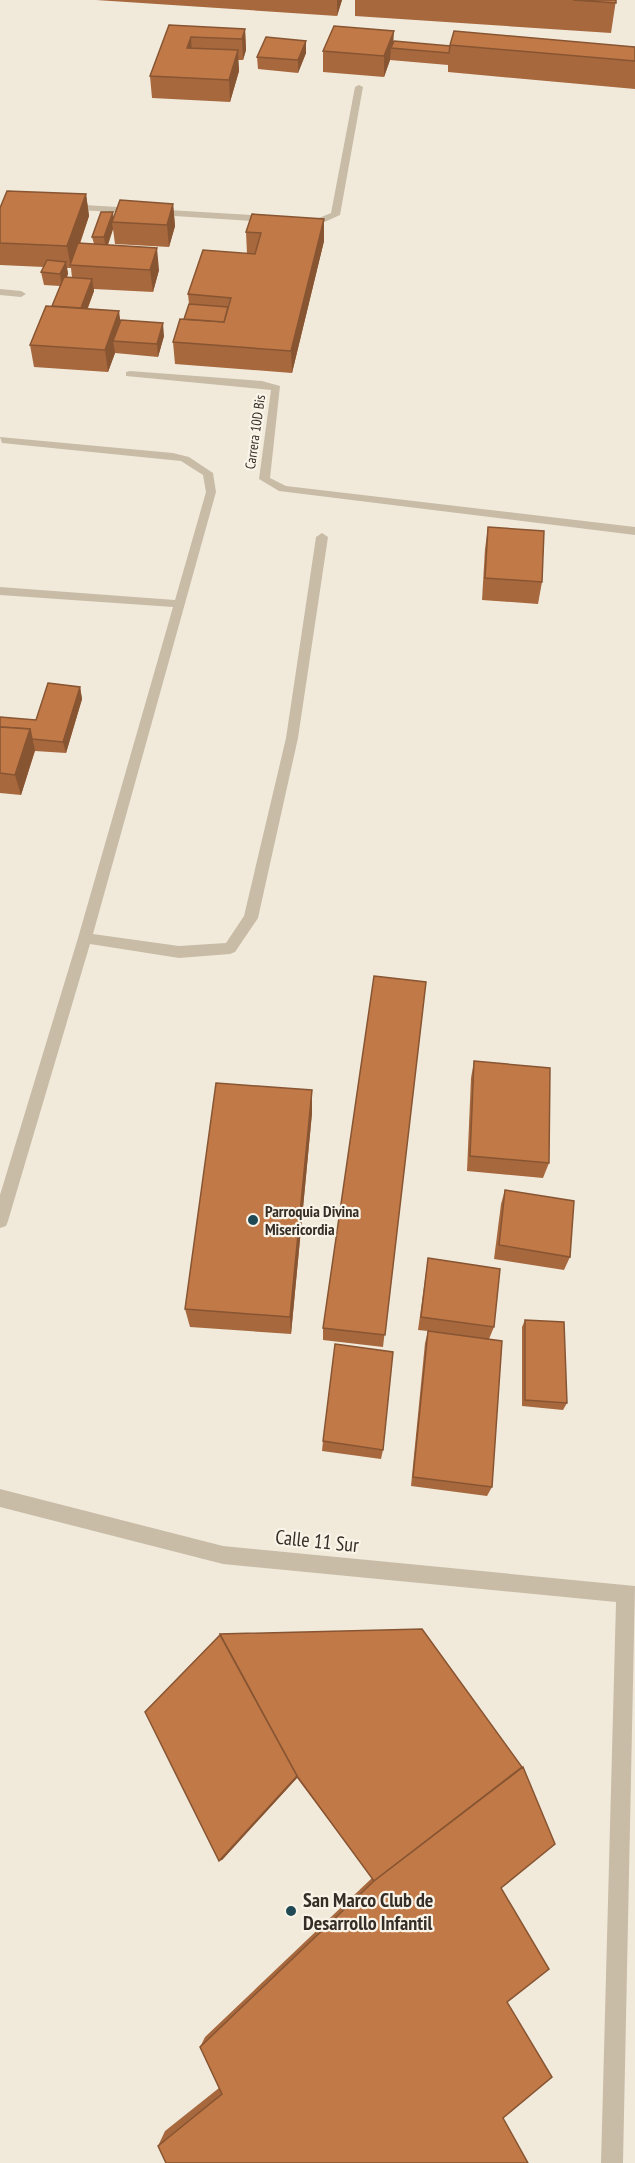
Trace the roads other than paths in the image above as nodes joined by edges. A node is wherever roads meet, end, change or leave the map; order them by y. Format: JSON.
{"nodes":[{"id":1,"x":359,"y":87,"type":"dead end"},
{"id":2,"x":58,"y":206,"type":"edge"},
{"id":3,"x":277,"y":220,"type":"edge"},
{"id":4,"x":300,"y":221,"type":"edge"},
{"id":5,"x":0,"y":292,"type":"edge"},
{"id":6,"x":21,"y":294,"type":"dead end"},
{"id":7,"x":130,"y":374,"type":"dead end"},
{"id":8,"x":2,"y":440,"type":"dead end"},
{"id":9,"x":635,"y":531,"type":"edge"},
{"id":10,"x":322,"y":537,"type":"dead end"},
{"id":11,"x":0,"y":591,"type":"edge"},
{"id":12,"x":181,"y":604,"type":"junction"},
{"id":13,"x":85,"y":938,"type":"junction"},
{"id":14,"x":0,"y":1221,"type":"edge"},
{"id":15,"x":0,"y":1498,"type":"edge"},
{"id":16,"x":630,"y":1595,"type":"edge"},
{"id":17,"x":612,"y":2163,"type":"edge"}],
"edges":[{"from":1,"to":4,"type":"street"},
{"from":2,"to":3,"type":"street"},
{"from":5,"to":6,"type":"street"},
{"from":7,"to":9,"type":"street","name":"Carrera 10D Bis"},
{"from":8,"to":12,"type":"street"},
{"from":10,"to":13,"type":"street"},
{"from":11,"to":12,"type":"street"},
{"from":12,"to":13,"type":"street"},
{"from":13,"to":14,"type":"street"},
{"from":15,"to":16,"type":"street","name":"Calle 11 Sur"},
{"from":16,"to":17,"type":"street"}]}
